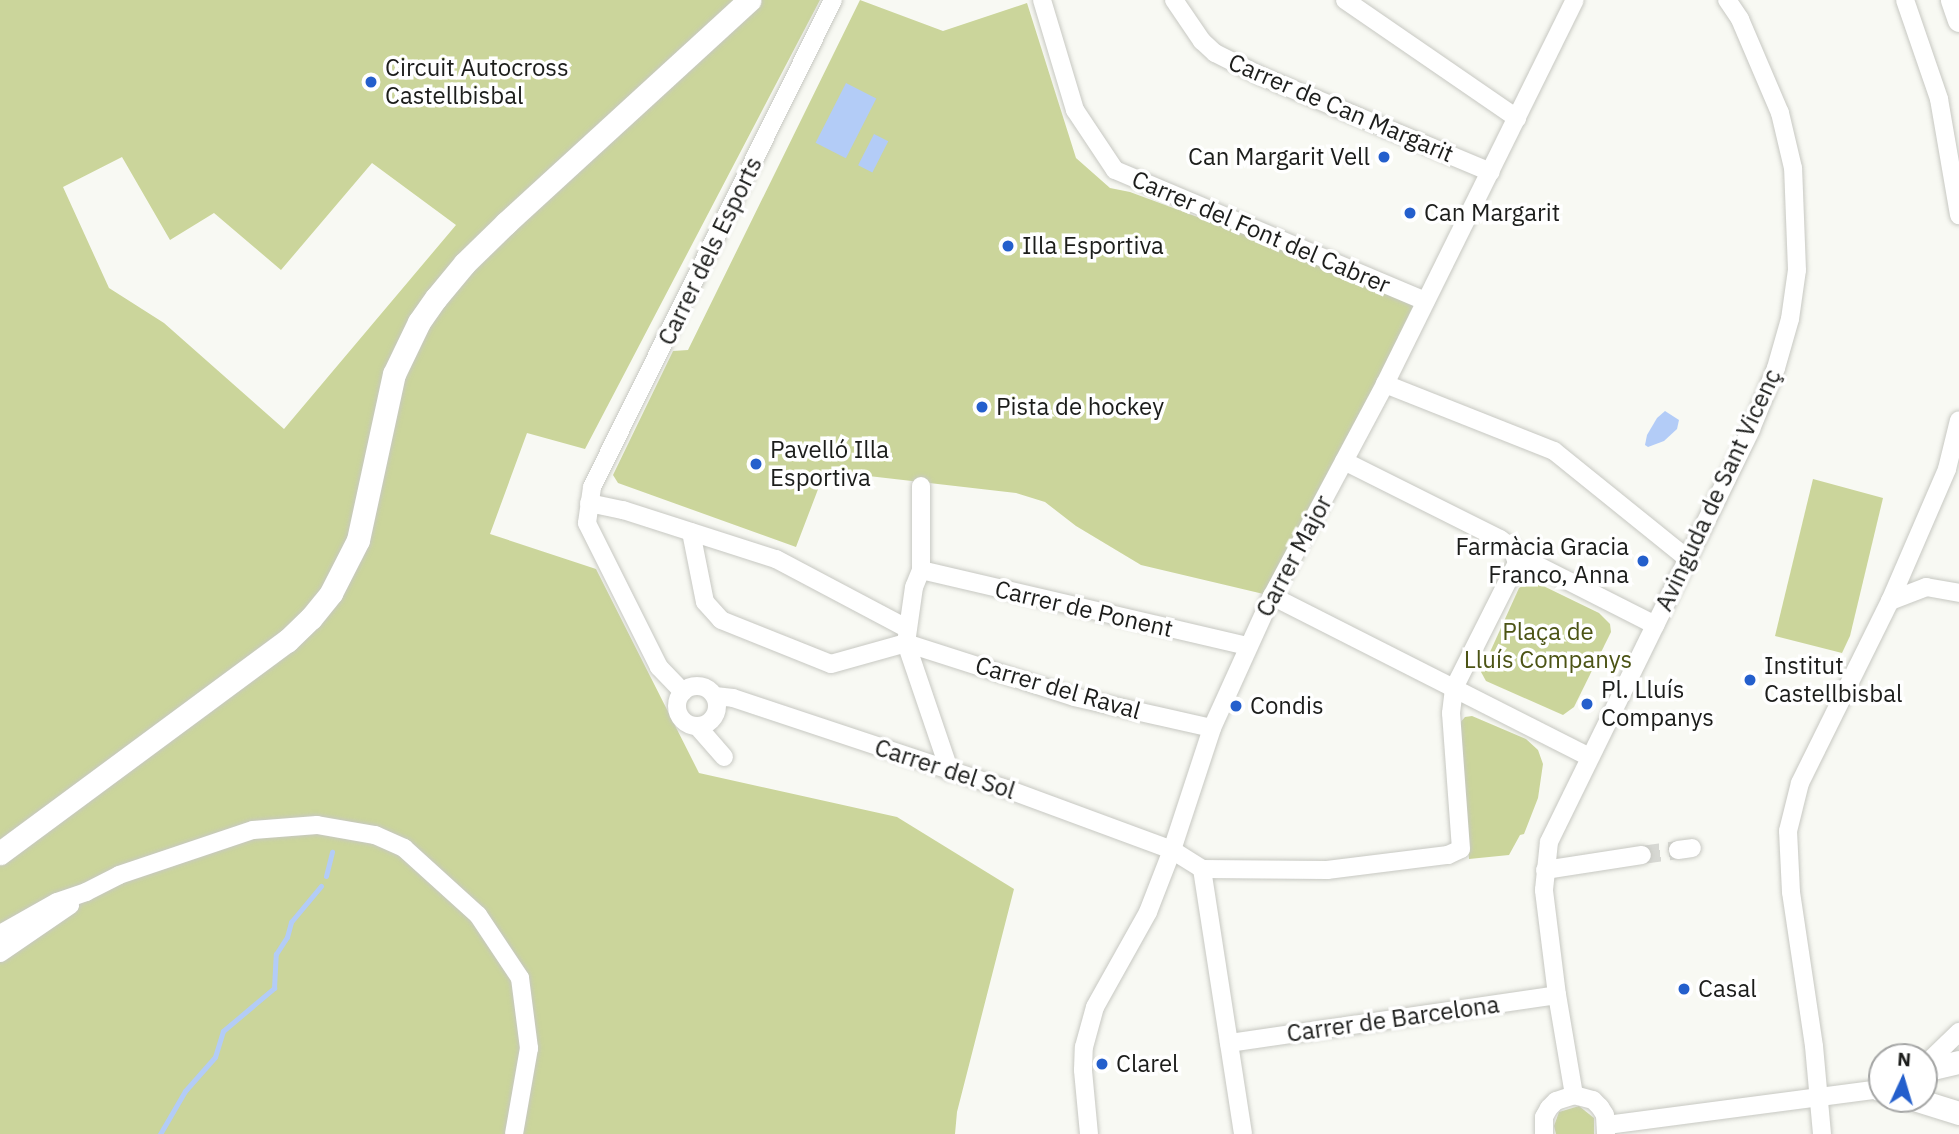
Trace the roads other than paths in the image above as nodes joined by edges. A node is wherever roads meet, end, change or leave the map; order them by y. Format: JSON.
{"nodes":[{"id":1,"x":749,"y":0,"type":"edge"},
{"id":2,"x":833,"y":0,"type":"edge"},
{"id":3,"x":1042,"y":0,"type":"edge"},
{"id":4,"x":1174,"y":0,"type":"edge"},
{"id":5,"x":1345,"y":0,"type":"edge"},
{"id":6,"x":1575,"y":0,"type":"edge"},
{"id":7,"x":1727,"y":0,"type":"edge"},
{"id":8,"x":1905,"y":0,"type":"edge"},
{"id":9,"x":1952,"y":0,"type":"edge"},
{"id":10,"x":1959,"y":20,"type":"edge"},
{"id":11,"x":1517,"y":118,"type":"junction"},
{"id":12,"x":1491,"y":172,"type":"junction"},
{"id":13,"x":1959,"y":215,"type":"edge"},
{"id":14,"x":1424,"y":301,"type":"junction"},
{"id":15,"x":1385,"y":384,"type":"junction"},
{"id":16,"x":1959,"y":420,"type":"edge"},
{"id":17,"x":1344,"y":461,"type":"junction"},
{"id":18,"x":922,"y":486,"type":"dead end"},
{"id":19,"x":589,"y":503,"type":"junction"},
{"id":20,"x":691,"y":532,"type":"junction"},
{"id":21,"x":1688,"y":559,"type":"junction"},
{"id":22,"x":1517,"y":563,"type":"junction"},
{"id":23,"x":921,"y":570,"type":"junction"},
{"id":24,"x":1959,"y":593,"type":"edge"},
{"id":25,"x":1272,"y":596,"type":"junction"},
{"id":26,"x":1890,"y":601,"type":"junction"},
{"id":27,"x":1655,"y":625,"type":"junction"},
{"id":28,"x":907,"y":636,"type":"junction"},
{"id":29,"x":1248,"y":646,"type":"junction"},
{"id":30,"x":1454,"y":688,"type":"junction"},
{"id":31,"x":683,"y":692,"type":"junction"},
{"id":32,"x":715,"y":696,"type":"junction"},
{"id":33,"x":697,"y":726,"type":"junction"},
{"id":34,"x":1212,"y":728,"type":"junction"},
{"id":35,"x":724,"y":757,"type":"dead end"},
{"id":36,"x":1590,"y":757,"type":"junction"},
{"id":37,"x":950,"y":772,"type":"junction"},
{"id":38,"x":1172,"y":850,"type":"junction"},
{"id":39,"x":0,"y":853,"type":"edge"},
{"id":40,"x":1642,"y":855,"type":"tunnel mouth"},
{"id":41,"x":1202,"y":869,"type":"junction"},
{"id":42,"x":1545,"y":870,"type":"junction"},
{"id":43,"x":86,"y":892,"type":"junction"},
{"id":44,"x":0,"y":934,"type":"edge"},
{"id":45,"x":0,"y":953,"type":"edge"},
{"id":46,"x":1557,"y":995,"type":"junction"},
{"id":47,"x":1959,"y":1032,"type":"edge"},
{"id":48,"x":1229,"y":1043,"type":"junction"},
{"id":49,"x":1938,"y":1054,"type":"edge"},
{"id":50,"x":1959,"y":1062,"type":"edge"},
{"id":51,"x":1938,"y":1066,"type":"edge"},
{"id":52,"x":1868,"y":1091,"type":"edge"},
{"id":53,"x":1574,"y":1095,"type":"junction"},
{"id":54,"x":1820,"y":1097,"type":"junction"},
{"id":55,"x":1938,"y":1102,"type":"edge"},
{"id":56,"x":1938,"y":1105,"type":"edge"},
{"id":57,"x":1959,"y":1110,"type":"edge"},
{"id":58,"x":1607,"y":1129,"type":"edge"},
{"id":59,"x":514,"y":1134,"type":"edge"},
{"id":60,"x":1089,"y":1134,"type":"edge"},
{"id":61,"x":1243,"y":1134,"type":"edge"},
{"id":62,"x":1544,"y":1134,"type":"edge"},
{"id":63,"x":1822,"y":1134,"type":"edge"}],
"edges":[{"from":1,"to":39,"type":"street"},
{"from":2,"to":19,"type":"street","name":"Carrer dels Esports"},
{"from":3,"to":14,"type":"street","name":"Carrer del Font del Cabrer"},
{"from":4,"to":12,"type":"street","name":"Carrer de Can Margarit"},
{"from":5,"to":11,"type":"street"},
{"from":6,"to":11,"type":"street","name":"Carrer Major"},
{"from":7,"to":21,"type":"street","name":"Avinguda de Sant Vicenç"},
{"from":8,"to":13,"type":"street"},
{"from":9,"to":10,"type":"street"},
{"from":11,"to":12,"type":"street","name":"Carrer Major"},
{"from":12,"to":14,"type":"street","name":"Carrer Major"},
{"from":14,"to":15,"type":"street","name":"Carrer Major"},
{"from":15,"to":17,"type":"street","name":"Carrer Major"},
{"from":15,"to":21,"type":"street"},
{"from":16,"to":26,"type":"street"},
{"from":17,"to":22,"type":"street"},
{"from":17,"to":25,"type":"street","name":"Carrer Major"},
{"from":18,"to":23,"type":"street"},
{"from":19,"to":20,"type":"street","name":"Carrer del Raval"},
{"from":19,"to":31,"type":"street"},
{"from":20,"to":28,"type":"street","name":"Carrer del Raval"},
{"from":20,"to":28,"type":"street"},
{"from":21,"to":27,"type":"street","name":"Avinguda de Sant Vicenç"},
{"from":22,"to":27,"type":"street"},
{"from":22,"to":30,"type":"street"},
{"from":23,"to":28,"type":"street"},
{"from":23,"to":29,"type":"street","name":"Carrer de Ponent"},
{"from":24,"to":26,"type":"street"},
{"from":25,"to":29,"type":"street","name":"Carrer Major"},
{"from":25,"to":30,"type":"street"},
{"from":26,"to":54,"type":"street"},
{"from":27,"to":36,"type":"street","name":"Avinguda de Sant Vicenç"},
{"from":28,"to":34,"type":"street","name":"Carrer del Raval"},
{"from":28,"to":37,"type":"street"},
{"from":29,"to":34,"type":"street","name":"Carrer Major"},
{"from":30,"to":36,"type":"street"},
{"from":30,"to":41,"type":"street"},
{"from":31,"to":32,"type":"street"},
{"from":31,"to":33,"type":"street"},
{"from":32,"to":33,"type":"street"},
{"from":32,"to":37,"type":"street","name":"Carrer del Sol"},
{"from":33,"to":35,"type":"street"},
{"from":34,"to":38,"type":"street","name":"Carrer Major"},
{"from":36,"to":42,"type":"street","name":"Avinguda de Sant Vicenç"},
{"from":37,"to":38,"type":"street","name":"Carrer del Sol"},
{"from":38,"to":41,"type":"street","name":"Carrer del Sol"},
{"from":38,"to":60,"type":"street","name":"Carrer Major"},
{"from":40,"to":42,"type":"street"},
{"from":41,"to":48,"type":"street"},
{"from":42,"to":46,"type":"street","name":"Avinguda de Sant Vicenç"},
{"from":43,"to":44,"type":"street"},
{"from":43,"to":45,"type":"street"},
{"from":43,"to":59,"type":"street"},
{"from":46,"to":48,"type":"street","name":"Carrer de Barcelona"},
{"from":46,"to":53,"type":"street","name":"Avinguda de Sant Vicenç"},
{"from":47,"to":49,"type":"street"},
{"from":48,"to":61,"type":"street"},
{"from":50,"to":51,"type":"street"},
{"from":52,"to":54,"type":"street"},
{"from":53,"to":58,"type":"street"},
{"from":53,"to":62,"type":"street"},
{"from":54,"to":58,"type":"street"},
{"from":54,"to":63,"type":"street"},
{"from":55,"to":57,"type":"street"},
{"from":56,"to":57,"type":"street"}]}
